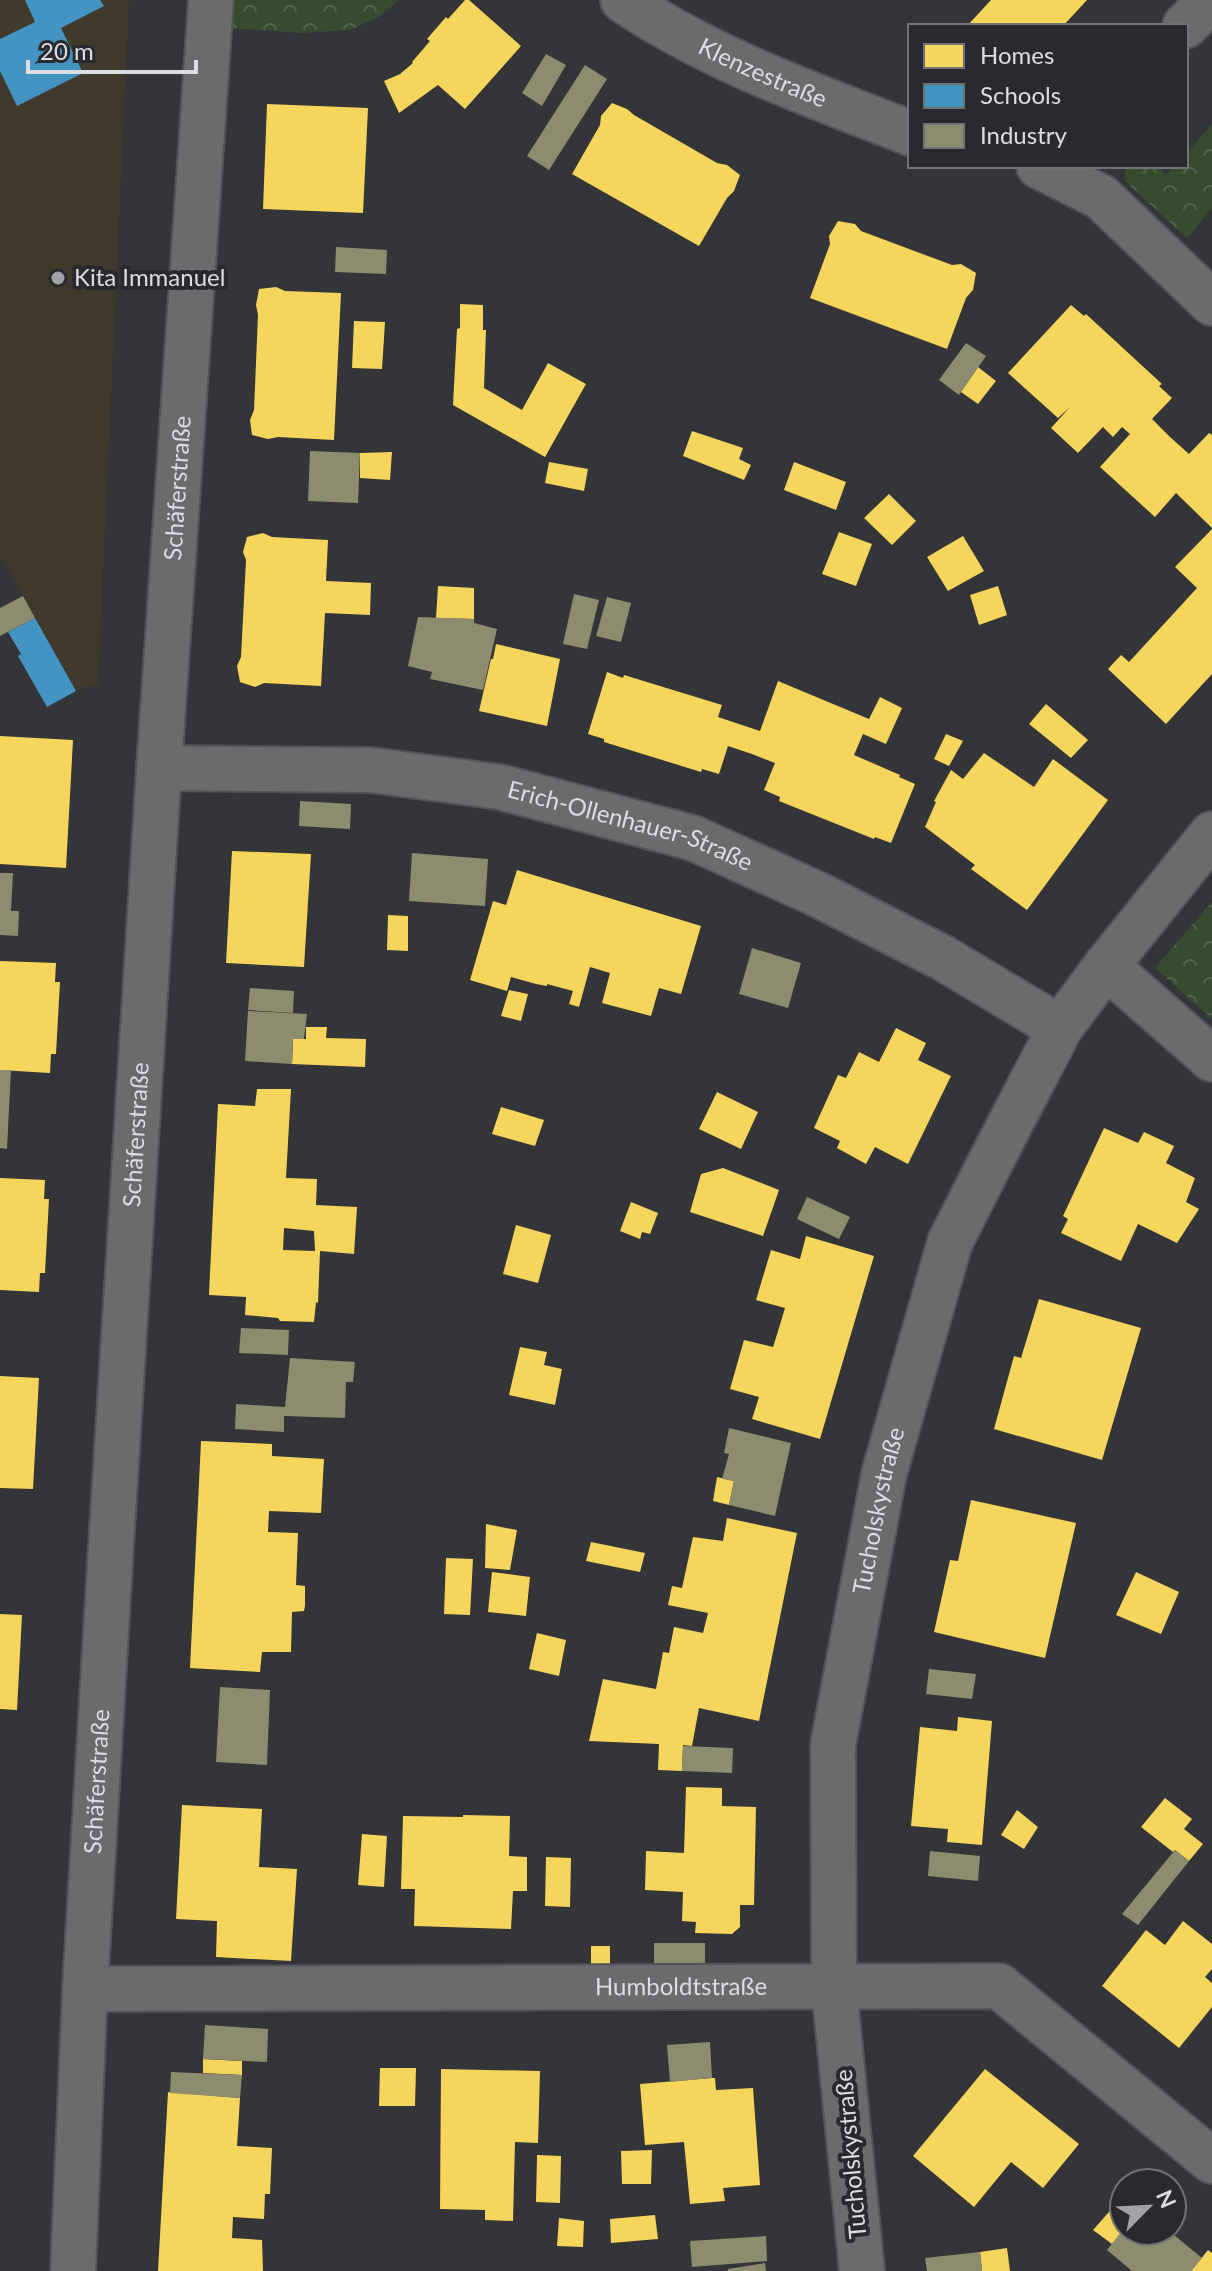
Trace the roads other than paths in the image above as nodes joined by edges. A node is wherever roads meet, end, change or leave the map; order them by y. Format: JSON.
{"nodes":[{"id":1,"x":211,"y":0,"type":"edge"},
{"id":2,"x":623,"y":0,"type":"edge"},
{"id":3,"x":1212,"y":4,"type":"edge"},
{"id":4,"x":1187,"y":24,"type":"edge"},
{"id":5,"x":908,"y":132,"type":"edge"},
{"id":6,"x":1047,"y":168,"type":"edge"},
{"id":7,"x":1212,"y":303,"type":"edge"},
{"id":8,"x":159,"y":768,"type":"junction"},
{"id":9,"x":1212,"y":834,"type":"edge"},
{"id":10,"x":1106,"y":966,"type":"junction"},
{"id":11,"x":1060,"y":1028,"type":"junction"},
{"id":12,"x":1212,"y":1059,"type":"edge"},
{"id":13,"x":834,"y":1987,"type":"junction"},
{"id":14,"x":85,"y":1989,"type":"junction"},
{"id":15,"x":1212,"y":2161,"type":"edge"},
{"id":16,"x":73,"y":2271,"type":"edge"},
{"id":17,"x":862,"y":2271,"type":"edge"}],
"edges":[{"from":1,"to":8,"type":"street","name":"Schäferstraße"},
{"from":2,"to":5,"type":"street","name":"Klenzestraße"},
{"from":3,"to":4,"type":"street"},
{"from":6,"to":7,"type":"street"},
{"from":8,"to":11,"type":"street","name":"Erich-Ollenhauer-Straße"},
{"from":8,"to":14,"type":"street","name":"Schäferstraße"},
{"from":9,"to":10,"type":"street","name":"Tucholskystraße"},
{"from":10,"to":11,"type":"street","name":"Tucholskystraße"},
{"from":10,"to":12,"type":"street"},
{"from":11,"to":13,"type":"street","name":"Tucholskystraße"},
{"from":13,"to":14,"type":"street","name":"Humboldtstraße"},
{"from":13,"to":15,"type":"street","name":"Humboldtstraße"},
{"from":13,"to":17,"type":"street","name":"Tucholskystraße"},
{"from":14,"to":16,"type":"street","name":"Schäferstraße"}]}
